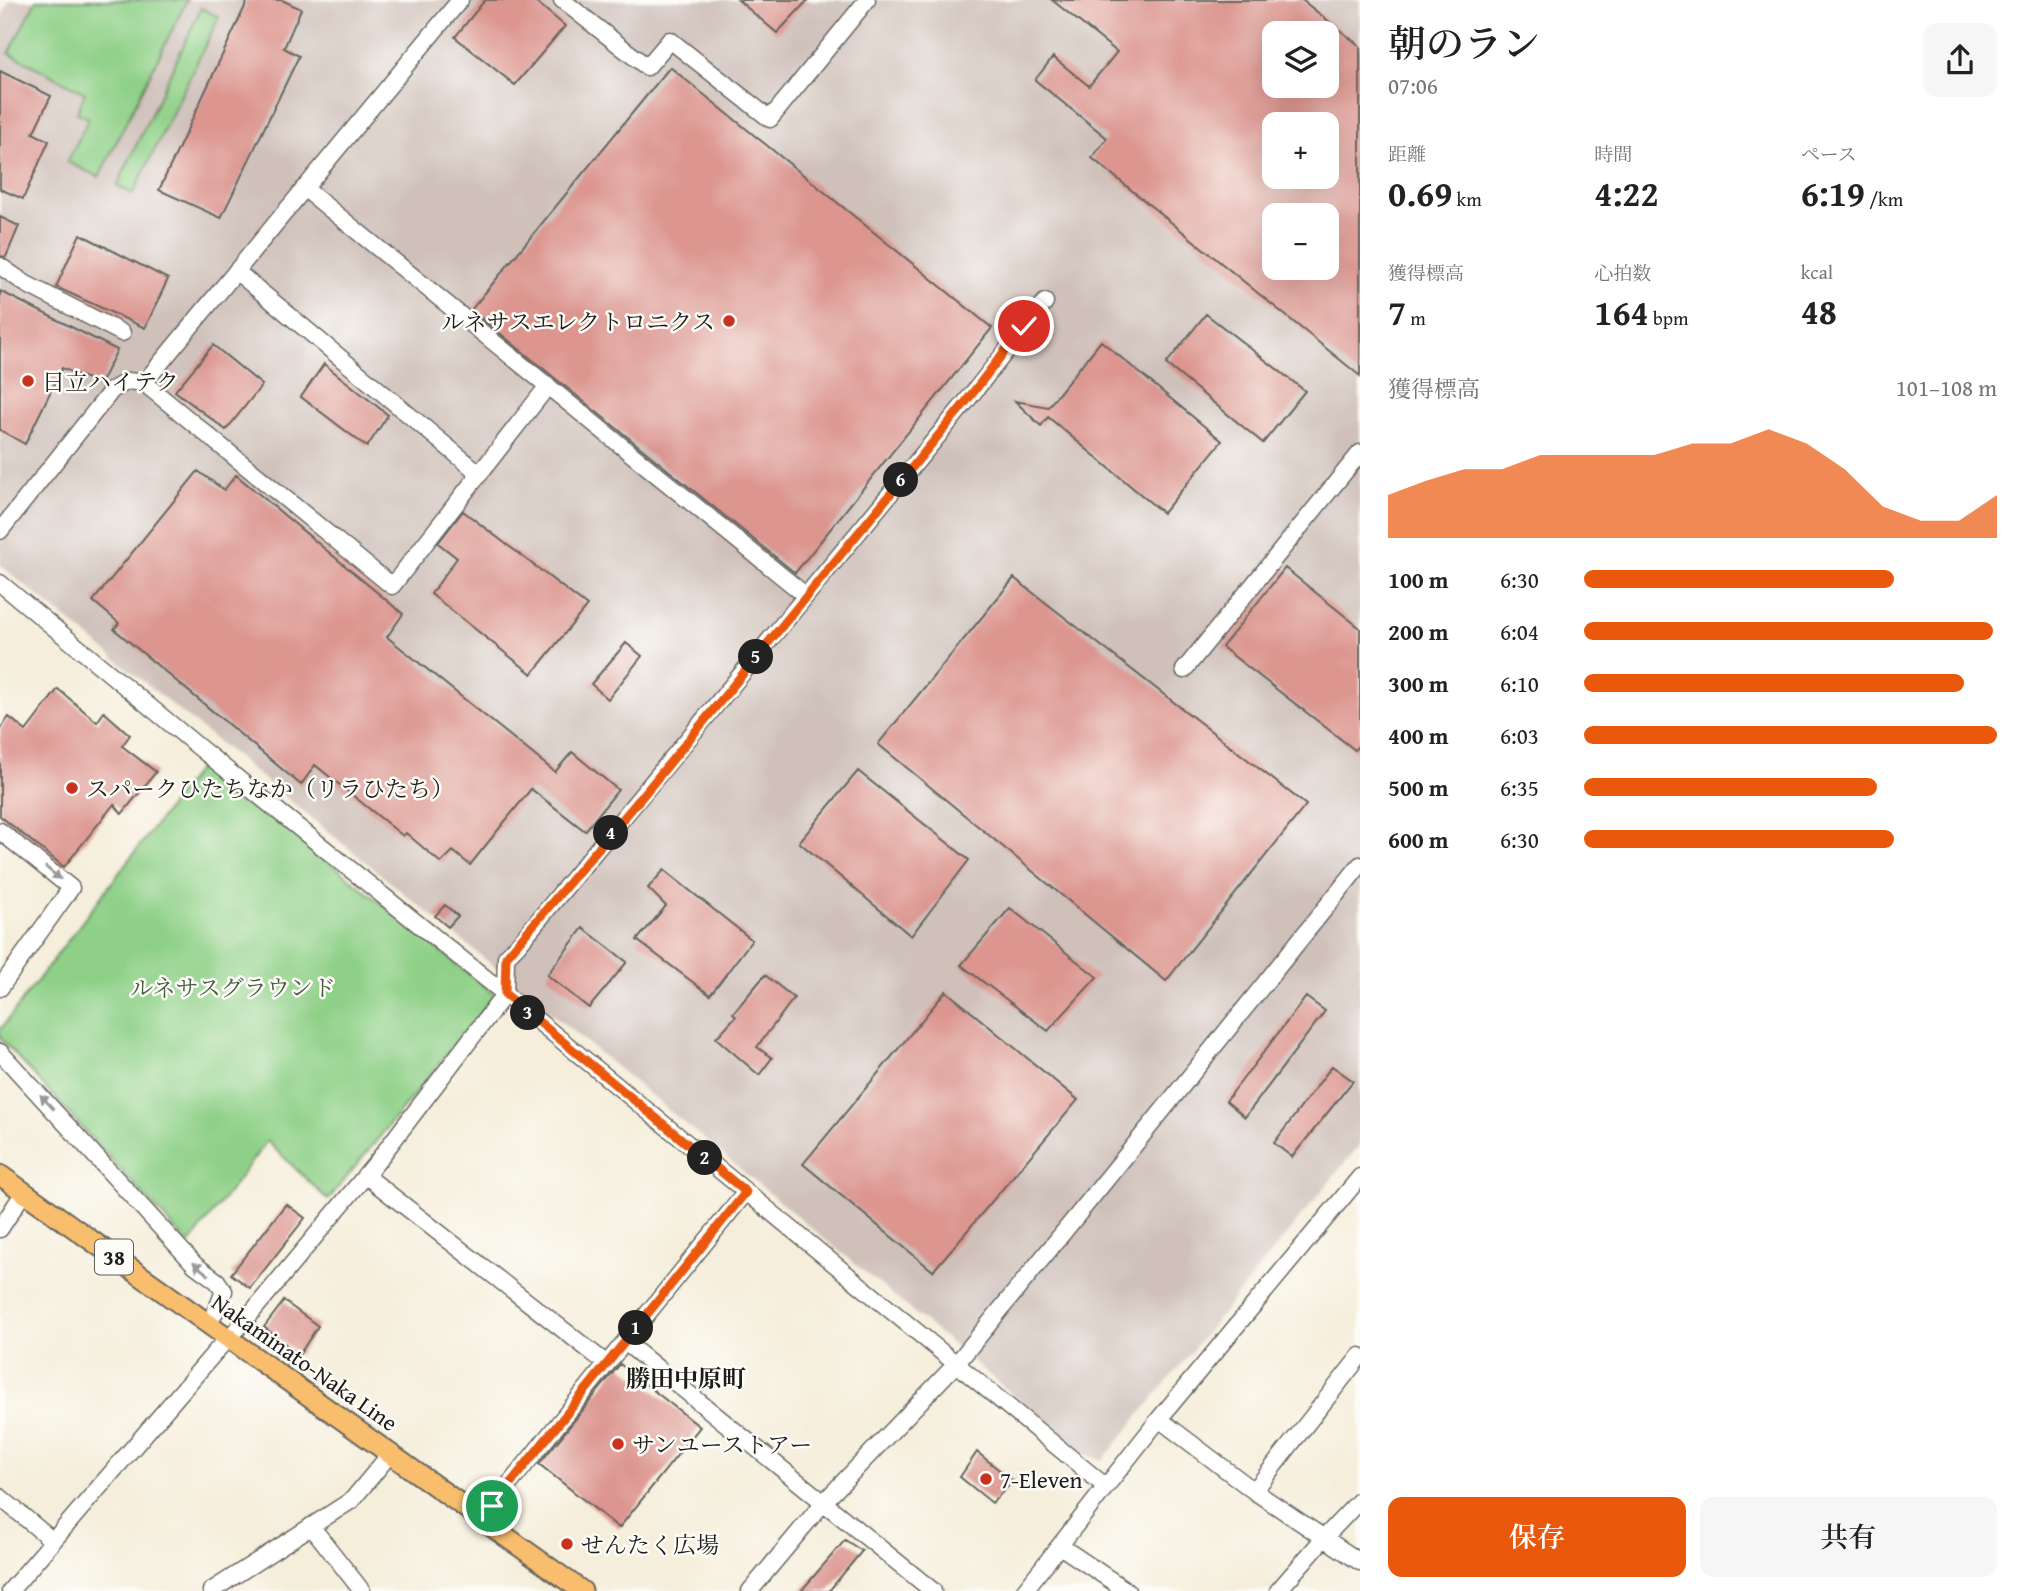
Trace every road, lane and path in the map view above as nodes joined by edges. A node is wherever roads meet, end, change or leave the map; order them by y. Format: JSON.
{"nodes":[{"id":1,"x":460,"y":0,"type":"edge"},
{"id":2,"x":562,"y":0,"type":"edge"},
{"id":3,"x":867,"y":0,"type":"edge"},
{"id":4,"x":304,"y":188,"type":"junction"},
{"id":5,"x":0,"y":266,"type":"edge"},
{"id":6,"x":236,"y":271,"type":"junction"},
{"id":7,"x":1045,"y":302,"type":"dead end"},
{"id":8,"x":122,"y":333,"type":"dead end"},
{"id":9,"x":144,"y":383,"type":"junction"},
{"id":10,"x":547,"y":387,"type":"junction"},
{"id":11,"x":1360,"y":453,"type":"edge"},
{"id":12,"x":480,"y":474,"type":"junction"},
{"id":13,"x":0,"y":531,"type":"edge"},
{"id":14,"x":0,"y":583,"type":"edge"},
{"id":15,"x":806,"y":595,"type":"junction"},
{"id":16,"x":1184,"y":670,"type":"dead end"},
{"id":17,"x":0,"y":831,"type":"edge"},
{"id":18,"x":1360,"y":865,"type":"edge"},
{"id":19,"x":0,"y":988,"type":"edge"},
{"id":20,"x":505,"y":994,"type":"junction"},
{"id":21,"x":0,"y":1052,"type":"edge"},
{"id":22,"x":0,"y":1175,"type":"edge"},
{"id":23,"x":365,"y":1175,"type":"junction"},
{"id":24,"x":1360,"y":1177,"type":"edge"},
{"id":25,"x":24,"y":1192,"type":"junction"},
{"id":26,"x":746,"y":1192,"type":"junction"},
{"id":27,"x":0,"y":1229,"type":"edge"},
{"id":28,"x":208,"y":1323,"type":"junction"},
{"id":29,"x":229,"y":1338,"type":"junction"},
{"id":30,"x":625,"y":1342,"type":"junction"},
{"id":31,"x":1360,"y":1356,"type":"edge"},
{"id":32,"x":957,"y":1363,"type":"junction"},
{"id":33,"x":607,"y":1364,"type":"junction"},
{"id":34,"x":1353,"y":1378,"type":"edge"},
{"id":35,"x":1159,"y":1419,"type":"junction"},
{"id":36,"x":391,"y":1453,"type":"junction"},
{"id":37,"x":1105,"y":1486,"type":"junction"},
{"id":38,"x":1254,"y":1491,"type":"junction"},
{"id":39,"x":1,"y":1497,"type":"edge"},
{"id":40,"x":1360,"y":1500,"type":"edge"},
{"id":41,"x":824,"y":1502,"type":"junction"},
{"id":42,"x":482,"y":1518,"type":"junction"},
{"id":43,"x":311,"y":1526,"type":"junction"},
{"id":44,"x":1323,"y":1539,"type":"junction"},
{"id":45,"x":53,"y":1541,"type":"junction"},
{"id":46,"x":1060,"y":1546,"type":"junction"},
{"id":47,"x":1360,"y":1562,"type":"edge"},
{"id":48,"x":10,"y":1591,"type":"edge"},
{"id":49,"x":211,"y":1591,"type":"edge"},
{"id":50,"x":362,"y":1591,"type":"edge"},
{"id":51,"x":582,"y":1591,"type":"edge"},
{"id":52,"x":750,"y":1591,"type":"edge"},
{"id":53,"x":933,"y":1591,"type":"edge"},
{"id":54,"x":1024,"y":1591,"type":"edge"},
{"id":55,"x":1127,"y":1591,"type":"edge"},
{"id":56,"x":1278,"y":1591,"type":"edge"}],
"edges":[{"from":1,"to":4,"type":"street"},
{"from":2,"to":3,"type":"street"},
{"from":4,"to":6,"type":"street"},
{"from":4,"to":10,"type":"street"},
{"from":5,"to":8,"type":"street"},
{"from":6,"to":9,"type":"street"},
{"from":6,"to":12,"type":"street"},
{"from":7,"to":15,"type":"street"},
{"from":9,"to":12,"type":"street"},
{"from":9,"to":13,"type":"street"},
{"from":10,"to":12,"type":"street"},
{"from":10,"to":15,"type":"street"},
{"from":11,"to":16,"type":"street"},
{"from":14,"to":20,"type":"street"},
{"from":15,"to":20,"type":"street"},
{"from":17,"to":19,"type":"street","one_way":true},
{"from":18,"to":32,"type":"street"},
{"from":20,"to":23,"type":"street"},
{"from":20,"to":26,"type":"street"},
{"from":28,"to":21,"type":"street","one_way":true},
{"from":22,"to":25,"type":"main road","name":"Nakaminato-Naka Line","number":"38"},
{"from":23,"to":29,"type":"street"},
{"from":23,"to":33,"type":"street"},
{"from":24,"to":35,"type":"street"},
{"from":25,"to":27,"type":"street"},
{"from":25,"to":28,"type":"main road","name":"Nakaminato-Naka Line","number":"38"},
{"from":26,"to":30,"type":"street"},
{"from":26,"to":32,"type":"street"},
{"from":28,"to":29,"type":"main road","name":"Nakaminato-Naka Line","number":"38"},
{"from":29,"to":36,"type":"main road","name":"Nakaminato-Naka Line","number":"38"},
{"from":29,"to":45,"type":"street"},
{"from":30,"to":33,"type":"street"},
{"from":30,"to":41,"type":"street"},
{"from":31,"to":34,"type":"street"},
{"from":32,"to":37,"type":"street"},
{"from":32,"to":41,"type":"street"},
{"from":33,"to":42,"type":"street"},
{"from":34,"to":38,"type":"street"},
{"from":35,"to":37,"type":"street"},
{"from":35,"to":38,"type":"street"},
{"from":36,"to":42,"type":"main road","name":"Nakaminato-Naka Line","number":"38"},
{"from":36,"to":43,"type":"street"},
{"from":37,"to":46,"type":"street"},
{"from":38,"to":44,"type":"street"},
{"from":39,"to":45,"type":"street"},
{"from":40,"to":44,"type":"street"},
{"from":41,"to":52,"type":"street"},
{"from":41,"to":53,"type":"street"},
{"from":42,"to":51,"type":"main road","name":"Nakaminato-Naka Line","number":"38"},
{"from":43,"to":49,"type":"street"},
{"from":43,"to":50,"type":"street"},
{"from":44,"to":47,"type":"street"},
{"from":44,"to":56,"type":"street"},
{"from":45,"to":48,"type":"street"},
{"from":46,"to":54,"type":"street"},
{"from":46,"to":55,"type":"street"}]}
